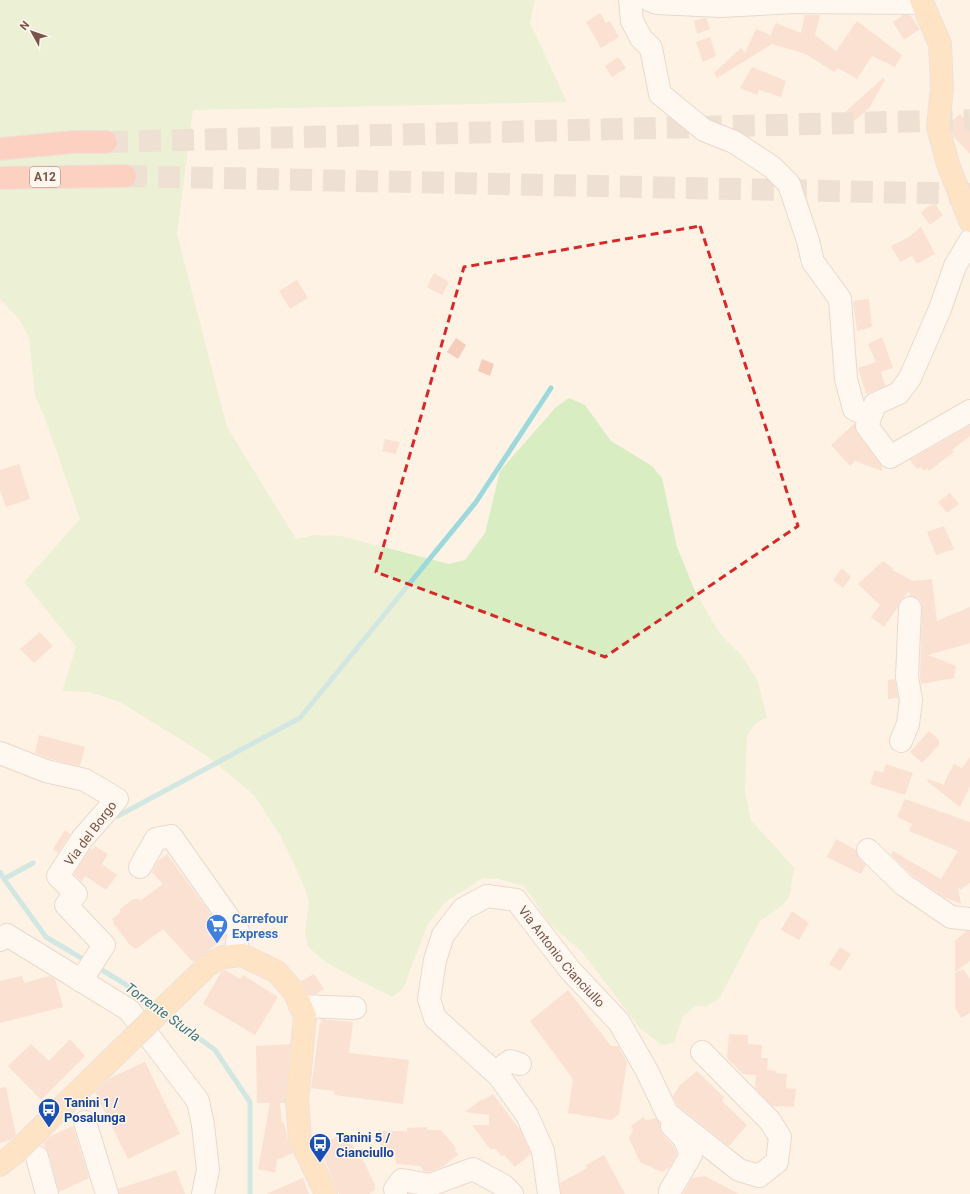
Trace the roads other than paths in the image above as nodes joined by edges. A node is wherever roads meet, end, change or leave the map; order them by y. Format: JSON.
{"nodes":[{"id":1,"x":630,"y":0,"type":"edge"},
{"id":2,"x":649,"y":0,"type":"edge"},
{"id":3,"x":921,"y":1,"type":"edge"},
{"id":4,"x":106,"y":142,"type":"tunnel mouth"},
{"id":5,"x":0,"y":149,"type":"edge"},
{"id":6,"x":125,"y":176,"type":"tunnel mouth"},
{"id":7,"x":0,"y":178,"type":"edge"},
{"id":8,"x":970,"y":221,"type":"edge"},
{"id":9,"x":970,"y":241,"type":"edge"},
{"id":10,"x":970,"y":411,"type":"edge"},
{"id":11,"x":869,"y":416,"type":"junction"},
{"id":12,"x":910,"y":608,"type":"dead end"},
{"id":13,"x":901,"y":741,"type":"dead end"},
{"id":14,"x":0,"y":753,"type":"edge"},
{"id":15,"x":868,"y":850,"type":"dead end"},
{"id":16,"x":140,"y":868,"type":"dead end"},
{"id":17,"x":961,"y":918,"type":"edge"},
{"id":18,"x":0,"y":940,"type":"edge"},
{"id":19,"x":236,"y":955,"type":"junction"},
{"id":20,"x":81,"y":982,"type":"junction"},
{"id":21,"x":300,"y":1006,"type":"junction"},
{"id":22,"x":355,"y":1008,"type":"dead end"},
{"id":23,"x":702,"y":1052,"type":"dead end"},
{"id":24,"x":520,"y":1064,"type":"dead end"},
{"id":25,"x":647,"y":1071,"type":"junction"},
{"id":26,"x":499,"y":1076,"type":"junction"},
{"id":27,"x":85,"y":1122,"type":"dead end"},
{"id":28,"x":37,"y":1157,"type":"dead end"},
{"id":29,"x":8,"y":1159,"type":"edge"},
{"id":30,"x":47,"y":1194,"type":"edge"},
{"id":31,"x":107,"y":1194,"type":"edge"},
{"id":32,"x":203,"y":1194,"type":"edge"},
{"id":33,"x":326,"y":1194,"type":"edge"},
{"id":34,"x":396,"y":1194,"type":"edge"},
{"id":35,"x":512,"y":1194,"type":"edge"},
{"id":36,"x":549,"y":1194,"type":"edge"},
{"id":37,"x":670,"y":1194,"type":"edge"}],
"edges":[{"from":1,"to":11,"type":"street"},
{"from":2,"to":3,"type":"street"},
{"from":3,"to":8,"type":"main road"},
{"from":4,"to":5,"type":"highway"},
{"from":6,"to":7,"type":"highway","number":"A12"},
{"from":9,"to":11,"type":"street"},
{"from":10,"to":11,"type":"street"},
{"from":12,"to":13,"type":"street"},
{"from":14,"to":20,"type":"street","name":"Via del Borgo"},
{"from":15,"to":17,"type":"street"},
{"from":16,"to":19,"type":"street"},
{"from":18,"to":20,"type":"street"},
{"from":19,"to":21,"type":"main road"},
{"from":19,"to":29,"type":"main road","bridge":true},
{"from":20,"to":32,"type":"street"},
{"from":21,"to":22,"type":"street"},
{"from":21,"to":33,"type":"main road"},
{"from":23,"to":25,"type":"street","name":"Via Antonio Cianciullo"},
{"from":24,"to":26,"type":"street"},
{"from":25,"to":26,"type":"street","name":"Via Antonio Cianciullo"},
{"from":25,"to":37,"type":"street","name":"Via Antonio Cianciullo"},
{"from":26,"to":36,"type":"street","name":"Via Antonio Cianciullo"},
{"from":27,"to":31,"type":"street"},
{"from":28,"to":30,"type":"street"},
{"from":34,"to":35,"type":"street"}]}
